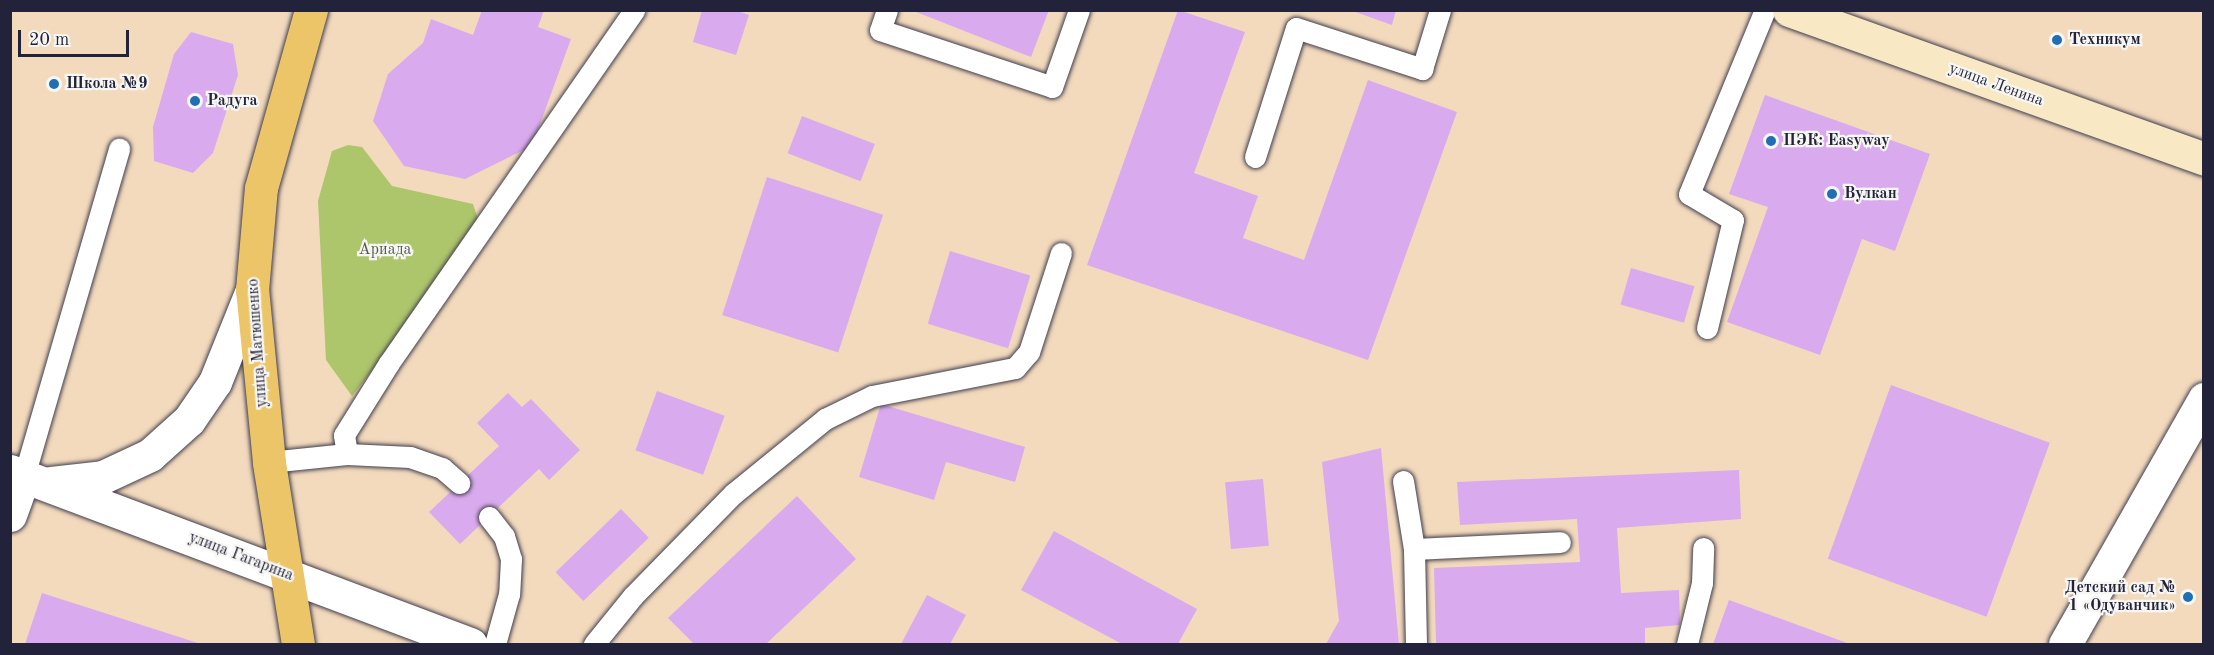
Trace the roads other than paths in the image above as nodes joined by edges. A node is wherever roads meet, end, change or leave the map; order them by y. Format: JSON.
{"nodes":[{"id":1,"x":311,"y":10,"type":"edge"},
{"id":2,"x":634,"y":10,"type":"edge"},
{"id":3,"x":887,"y":10,"type":"edge"},
{"id":4,"x":1079,"y":10,"type":"edge"},
{"id":5,"x":1440,"y":10,"type":"edge"},
{"id":6,"x":1765,"y":10,"type":"edge"},
{"id":7,"x":1789,"y":10,"type":"edge"},
{"id":8,"x":119,"y":149,"type":"dead end"},
{"id":9,"x":1255,"y":157,"type":"dead end"},
{"id":10,"x":2204,"y":159,"type":"edge"},
{"id":11,"x":1061,"y":253,"type":"dead end"},
{"id":12,"x":252,"y":290,"type":"junction"},
{"id":13,"x":1707,"y":328,"type":"dead end"},
{"id":14,"x":2204,"y":399,"type":"edge"},
{"id":15,"x":347,"y":454,"type":"junction"},
{"id":16,"x":269,"y":462,"type":"junction"},
{"id":17,"x":27,"y":477,"type":"edge"},
{"id":18,"x":1403,"y":481,"type":"dead end"},
{"id":19,"x":459,"y":483,"type":"dead end"},
{"id":20,"x":10,"y":514,"type":"edge"},
{"id":21,"x":489,"y":517,"type":"dead end"},
{"id":22,"x":1560,"y":542,"type":"dead end"},
{"id":23,"x":1703,"y":548,"type":"dead end"},
{"id":24,"x":1414,"y":549,"type":"junction"},
{"id":25,"x":287,"y":575,"type":"junction"},
{"id":26,"x":298,"y":645,"type":"edge"},
{"id":27,"x":471,"y":645,"type":"edge"},
{"id":28,"x":495,"y":645,"type":"edge"},
{"id":29,"x":594,"y":645,"type":"edge"},
{"id":30,"x":1416,"y":645,"type":"edge"},
{"id":31,"x":1687,"y":645,"type":"edge"},
{"id":32,"x":2065,"y":645,"type":"edge"}],
"edges":[{"from":1,"to":12,"type":"main road","name":"улица Матюшенко"},
{"from":2,"to":15,"type":"lane"},
{"from":3,"to":4,"type":"lane"},
{"from":5,"to":9,"type":"lane"},
{"from":6,"to":13,"type":"lane"},
{"from":7,"to":10,"type":"main road","name":"улица Ленина"},
{"from":8,"to":17,"type":"lane"},
{"from":11,"to":29,"type":"lane"},
{"from":12,"to":16,"type":"main road","name":"улица Матюшенко"},
{"from":12,"to":17,"type":"street"},
{"from":14,"to":32,"type":"street"},
{"from":15,"to":16,"type":"lane"},
{"from":15,"to":19,"type":"lane"},
{"from":16,"to":25,"type":"main road","name":"улица Матюшенко"},
{"from":17,"to":20,"type":"street"},
{"from":17,"to":25,"type":"street","name":"улица Гагарина"},
{"from":18,"to":24,"type":"lane"},
{"from":21,"to":28,"type":"lane"},
{"from":22,"to":24,"type":"lane"},
{"from":23,"to":31,"type":"lane"},
{"from":24,"to":30,"type":"lane"},
{"from":25,"to":26,"type":"main road","name":"улица Матюшенко"},
{"from":25,"to":27,"type":"street","name":"улица Гагарина"}]}
